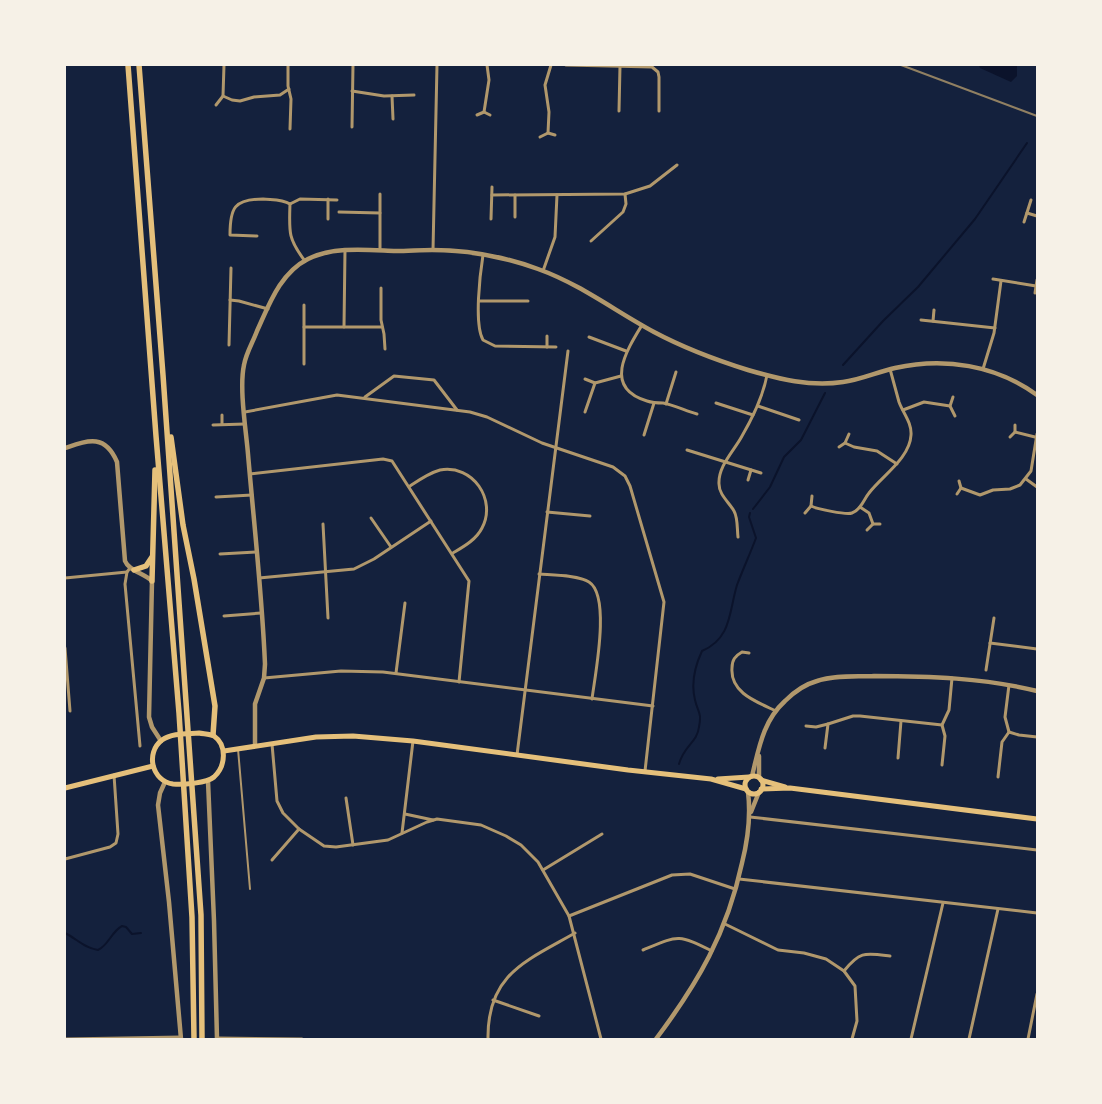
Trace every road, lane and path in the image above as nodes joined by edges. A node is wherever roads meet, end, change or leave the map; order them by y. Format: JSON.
{"nodes":[{"id":1,"x":128,"y":65,"type":"edge"},
{"id":2,"x":139,"y":65,"type":"edge"},
{"id":3,"x":224,"y":65,"type":"edge"},
{"id":4,"x":288,"y":65,"type":"edge"},
{"id":5,"x":353,"y":65,"type":"edge"},
{"id":6,"x":437,"y":65,"type":"edge"},
{"id":7,"x":488,"y":65,"type":"edge"},
{"id":8,"x":551,"y":65,"type":"edge"},
{"id":9,"x":566,"y":65,"type":"edge"},
{"id":10,"x":620,"y":66,"type":"edge"},
{"id":11,"x":639,"y":66,"type":"edge"},
{"id":12,"x":289,"y":89,"type":"junction"},
{"id":13,"x":352,"y":91,"type":"junction"},
{"id":14,"x":414,"y":95,"type":"dead end"},
{"id":15,"x":223,"y":96,"type":"junction"},
{"id":16,"x":392,"y":96,"type":"junction"},
{"id":17,"x":216,"y":105,"type":"dead end"},
{"id":18,"x":620,"y":111,"type":"dead end"},
{"id":19,"x":659,"y":111,"type":"dead end"},
{"id":20,"x":484,"y":112,"type":"junction"},
{"id":21,"x":477,"y":115,"type":"dead end"},
{"id":22,"x":490,"y":115,"type":"dead end"},
{"id":23,"x":392,"y":119,"type":"dead end"},
{"id":24,"x":352,"y":127,"type":"dead end"},
{"id":25,"x":290,"y":130,"type":"dead end"},
{"id":26,"x":548,"y":133,"type":"junction"},
{"id":27,"x":555,"y":135,"type":"dead end"},
{"id":28,"x":540,"y":137,"type":"dead end"},
{"id":29,"x":677,"y":165,"type":"dead end"},
{"id":30,"x":492,"y":187,"type":"dead end"},
{"id":31,"x":380,"y":194,"type":"dead end"},
{"id":32,"x":492,"y":194,"type":"junction"},
{"id":33,"x":625,"y":194,"type":"junction"},
{"id":34,"x":515,"y":195,"type":"junction"},
{"id":35,"x":557,"y":195,"type":"junction"},
{"id":36,"x":328,"y":200,"type":"junction"},
{"id":37,"x":337,"y":200,"type":"dead end"},
{"id":38,"x":1031,"y":200,"type":"dead end"},
{"id":39,"x":290,"y":204,"type":"junction"},
{"id":40,"x":339,"y":212,"type":"dead end"},
{"id":41,"x":380,"y":212,"type":"junction"},
{"id":42,"x":1027,"y":213,"type":"junction"},
{"id":43,"x":1037,"y":216,"type":"edge"},
{"id":44,"x":515,"y":217,"type":"dead end"},
{"id":45,"x":328,"y":219,"type":"dead end"},
{"id":46,"x":492,"y":219,"type":"dead end"},
{"id":47,"x":1024,"y":222,"type":"dead end"},
{"id":48,"x":257,"y":236,"type":"dead end"},
{"id":49,"x":590,"y":241,"type":"dead end"},
{"id":50,"x":344,"y":250,"type":"junction"},
{"id":51,"x":380,"y":250,"type":"junction"},
{"id":52,"x":433,"y":250,"type":"junction"},
{"id":53,"x":482,"y":255,"type":"junction"},
{"id":54,"x":305,"y":261,"type":"junction"},
{"id":55,"x":230,"y":268,"type":"dead end"},
{"id":56,"x":543,"y":271,"type":"junction"},
{"id":57,"x":993,"y":280,"type":"dead end"},
{"id":58,"x":1001,"y":280,"type":"junction"},
{"id":59,"x":1037,"y":280,"type":"edge"},
{"id":60,"x":1036,"y":286,"type":"edge"},
{"id":61,"x":381,"y":288,"type":"dead end"},
{"id":62,"x":1035,"y":293,"type":"dead end"},
{"id":63,"x":230,"y":300,"type":"junction"},
{"id":64,"x":479,"y":301,"type":"junction"},
{"id":65,"x":528,"y":301,"type":"dead end"},
{"id":66,"x":304,"y":305,"type":"dead end"},
{"id":67,"x":268,"y":309,"type":"junction"},
{"id":68,"x":934,"y":310,"type":"dead end"},
{"id":69,"x":921,"y":320,"type":"dead end"},
{"id":70,"x":933,"y":320,"type":"junction"},
{"id":71,"x":642,"y":325,"type":"junction"},
{"id":72,"x":304,"y":327,"type":"junction"},
{"id":73,"x":344,"y":327,"type":"junction"},
{"id":74,"x":382,"y":327,"type":"junction"},
{"id":75,"x":995,"y":328,"type":"junction"},
{"id":76,"x":547,"y":336,"type":"dead end"},
{"id":77,"x":589,"y":337,"type":"dead end"},
{"id":78,"x":229,"y":346,"type":"dead end"},
{"id":79,"x":547,"y":347,"type":"junction"},
{"id":80,"x":556,"y":347,"type":"dead end"},
{"id":81,"x":384,"y":349,"type":"dead end"},
{"id":82,"x":568,"y":351,"type":"dead end"},
{"id":83,"x":626,"y":351,"type":"junction"},
{"id":84,"x":304,"y":364,"type":"dead end"},
{"id":85,"x":890,"y":369,"type":"junction"},
{"id":86,"x":982,"y":369,"type":"junction"},
{"id":87,"x":676,"y":372,"type":"dead end"},
{"id":88,"x":163,"y":375,"type":"junction"},
{"id":89,"x":767,"y":375,"type":"junction"},
{"id":90,"x":621,"y":376,"type":"junction"},
{"id":91,"x":585,"y":379,"type":"dead end"},
{"id":92,"x":595,"y":383,"type":"junction"},
{"id":93,"x":1037,"y":395,"type":"edge"},
{"id":94,"x":953,"y":397,"type":"dead end"},
{"id":95,"x":365,"y":398,"type":"junction"},
{"id":96,"x":654,"y":403,"type":"junction"},
{"id":97,"x":716,"y":403,"type":"dead end"},
{"id":98,"x":666,"y":404,"type":"junction"},
{"id":99,"x":758,"y":406,"type":"junction"},
{"id":100,"x":950,"y":406,"type":"junction"},
{"id":101,"x":457,"y":410,"type":"junction"},
{"id":102,"x":902,"y":410,"type":"junction"},
{"id":103,"x":245,"y":412,"type":"junction"},
{"id":104,"x":585,"y":412,"type":"dead end"},
{"id":105,"x":697,"y":414,"type":"dead end"},
{"id":106,"x":222,"y":415,"type":"dead end"},
{"id":107,"x":753,"y":415,"type":"junction"},
{"id":108,"x":955,"y":416,"type":"dead end"},
{"id":109,"x":799,"y":420,"type":"dead end"},
{"id":110,"x":213,"y":424,"type":"dead end"},
{"id":111,"x":222,"y":424,"type":"junction"},
{"id":112,"x":246,"y":424,"type":"junction"},
{"id":113,"x":1015,"y":424,"type":"dead end"},
{"id":114,"x":1015,"y":432,"type":"junction"},
{"id":115,"x":850,"y":434,"type":"dead end"},
{"id":116,"x":644,"y":435,"type":"dead end"},
{"id":117,"x":1036,"y":435,"type":"edge"},
{"id":118,"x":156,"y":436,"type":"junction"},
{"id":119,"x":1010,"y":437,"type":"dead end"},
{"id":120,"x":845,"y":443,"type":"junction"},
{"id":121,"x":65,"y":448,"type":"edge"},
{"id":122,"x":555,"y":448,"type":"junction"},
{"id":123,"x":839,"y":448,"type":"dead end"},
{"id":124,"x":688,"y":450,"type":"dead end"},
{"id":125,"x":726,"y":462,"type":"junction"},
{"id":126,"x":897,"y":464,"type":"junction"},
{"id":127,"x":751,"y":470,"type":"junction"},
{"id":128,"x":761,"y":473,"type":"dead end"},
{"id":129,"x":250,"y":474,"type":"junction"},
{"id":130,"x":1026,"y":479,"type":"junction"},
{"id":131,"x":748,"y":480,"type":"dead end"},
{"id":132,"x":959,"y":481,"type":"dead end"},
{"id":133,"x":410,"y":486,"type":"junction"},
{"id":134,"x":1037,"y":487,"type":"edge"},
{"id":135,"x":961,"y":488,"type":"junction"},
{"id":136,"x":957,"y":494,"type":"dead end"},
{"id":137,"x":252,"y":495,"type":"junction"},
{"id":138,"x":812,"y":496,"type":"dead end"},
{"id":139,"x":216,"y":498,"type":"dead end"},
{"id":140,"x":811,"y":506,"type":"junction"},
{"id":141,"x":860,"y":507,"type":"junction"},
{"id":142,"x":547,"y":512,"type":"junction"},
{"id":143,"x":805,"y":513,"type":"dead end"},
{"id":144,"x":590,"y":516,"type":"dead end"},
{"id":145,"x":371,"y":518,"type":"dead end"},
{"id":146,"x":431,"y":521,"type":"junction"},
{"id":147,"x":323,"y":524,"type":"dead end"},
{"id":148,"x":873,"y":524,"type":"junction"},
{"id":149,"x":880,"y":524,"type":"dead end"},
{"id":150,"x":867,"y":530,"type":"dead end"},
{"id":151,"x":738,"y":537,"type":"dead end"},
{"id":152,"x":391,"y":548,"type":"junction"},
{"id":153,"x":256,"y":552,"type":"junction"},
{"id":154,"x":220,"y":554,"type":"dead end"},
{"id":155,"x":453,"y":554,"type":"junction"},
{"id":156,"x":153,"y":555,"type":"junction"},
{"id":157,"x":131,"y":570,"type":"junction"},
{"id":158,"x":325,"y":572,"type":"junction"},
{"id":159,"x":539,"y":574,"type":"junction"},
{"id":160,"x":65,"y":578,"type":"edge"},
{"id":161,"x":258,"y":578,"type":"junction"},
{"id":162,"x":152,"y":581,"type":"junction"},
{"id":163,"x":405,"y":604,"type":"dead end"},
{"id":164,"x":261,"y":613,"type":"junction"},
{"id":165,"x":224,"y":616,"type":"dead end"},
{"id":166,"x":328,"y":618,"type":"dead end"},
{"id":167,"x":994,"y":618,"type":"dead end"},
{"id":168,"x":990,"y":643,"type":"junction"},
{"id":169,"x":65,"y":648,"type":"edge"},
{"id":170,"x":1037,"y":649,"type":"edge"},
{"id":171,"x":749,"y":653,"type":"dead end"},
{"id":172,"x":986,"y":670,"type":"dead end"},
{"id":173,"x":396,"y":673,"type":"junction"},
{"id":174,"x":264,"y":678,"type":"junction"},
{"id":175,"x":952,"y":678,"type":"junction"},
{"id":176,"x":459,"y":682,"type":"junction"},
{"id":177,"x":1009,"y":685,"type":"junction"},
{"id":178,"x":525,"y":690,"type":"junction"},
{"id":179,"x":1037,"y":691,"type":"edge"},
{"id":180,"x":592,"y":699,"type":"junction"},
{"id":181,"x":653,"y":706,"type":"junction"},
{"id":182,"x":70,"y":711,"type":"dead end"},
{"id":183,"x":776,"y":711,"type":"junction"},
{"id":184,"x":901,"y":721,"type":"junction"},
{"id":185,"x":828,"y":724,"type":"junction"},
{"id":186,"x":942,"y":725,"type":"junction"},
{"id":187,"x":806,"y":726,"type":"dead end"},
{"id":188,"x":1009,"y":732,"type":"junction"},
{"id":189,"x":213,"y":735,"type":"junction"},
{"id":190,"x":1037,"y":737,"type":"edge"},
{"id":191,"x":161,"y":741,"type":"junction"},
{"id":192,"x":413,"y":741,"type":"junction"},
{"id":193,"x":272,"y":744,"type":"junction"},
{"id":194,"x":140,"y":746,"type":"dead end"},
{"id":195,"x":255,"y":746,"type":"junction"},
{"id":196,"x":759,"y":748,"type":"junction"},
{"id":197,"x":825,"y":748,"type":"dead end"},
{"id":198,"x":238,"y":749,"type":"junction"},
{"id":199,"x":224,"y":751,"type":"junction"},
{"id":200,"x":517,"y":755,"type":"junction"},
{"id":201,"x":898,"y":758,"type":"dead end"},
{"id":202,"x":942,"y":765,"type":"dead end"},
{"id":203,"x":153,"y":766,"type":"junction"},
{"id":204,"x":645,"y":771,"type":"junction"},
{"id":205,"x":114,"y":775,"type":"junction"},
{"id":206,"x":751,"y":776,"type":"junction"},
{"id":207,"x":998,"y":777,"type":"dead end"},
{"id":208,"x":760,"y":778,"type":"junction"},
{"id":209,"x":715,"y":779,"type":"junction"},
{"id":210,"x":205,"y":781,"type":"junction"},
{"id":211,"x":165,"y":782,"type":"junction"},
{"id":212,"x":65,"y":788,"type":"edge"},
{"id":213,"x":790,"y":788,"type":"junction"},
{"id":214,"x":747,"y":790,"type":"junction"},
{"id":215,"x":760,"y":790,"type":"junction"},
{"id":216,"x":346,"y":798,"type":"dead end"},
{"id":217,"x":404,"y":814,"type":"junction"},
{"id":218,"x":750,"y":815,"type":"junction"},
{"id":219,"x":1037,"y":819,"type":"edge"},
{"id":220,"x":433,"y":820,"type":"junction"},
{"id":221,"x":299,"y":829,"type":"junction"},
{"id":222,"x":402,"y":833,"type":"junction"},
{"id":223,"x":602,"y":834,"type":"dead end"},
{"id":224,"x":353,"y":845,"type":"junction"},
{"id":225,"x":1037,"y":850,"type":"edge"},
{"id":226,"x":65,"y":859,"type":"edge"},
{"id":227,"x":272,"y":860,"type":"dead end"},
{"id":228,"x":543,"y":870,"type":"junction"},
{"id":229,"x":739,"y":879,"type":"junction"},
{"id":230,"x":250,"y":889,"type":"dead end"},
{"id":231,"x":736,"y":889,"type":"junction"},
{"id":232,"x":943,"y":903,"type":"junction"},
{"id":233,"x":998,"y":909,"type":"junction"},
{"id":234,"x":1037,"y":913,"type":"edge"},
{"id":235,"x":569,"y":916,"type":"junction"},
{"id":236,"x":725,"y":924,"type":"junction"},
{"id":237,"x":574,"y":933,"type":"junction"},
{"id":238,"x":643,"y":950,"type":"dead end"},
{"id":239,"x":713,"y":952,"type":"junction"},
{"id":240,"x":890,"y":956,"type":"dead end"},
{"id":241,"x":844,"y":971,"type":"junction"},
{"id":242,"x":1037,"y":994,"type":"edge"},
{"id":243,"x":493,"y":1000,"type":"junction"},
{"id":244,"x":539,"y":1016,"type":"dead end"},
{"id":245,"x":121,"y":1038,"type":"edge"},
{"id":246,"x":164,"y":1038,"type":"edge"},
{"id":247,"x":181,"y":1038,"type":"edge"},
{"id":248,"x":217,"y":1038,"type":"edge"},
{"id":249,"x":248,"y":1038,"type":"edge"},
{"id":250,"x":281,"y":1038,"type":"edge"},
{"id":251,"x":65,"y":1039,"type":"edge"},
{"id":252,"x":194,"y":1039,"type":"edge"},
{"id":253,"x":202,"y":1039,"type":"edge"},
{"id":254,"x":302,"y":1039,"type":"edge"},
{"id":255,"x":488,"y":1039,"type":"edge"},
{"id":256,"x":601,"y":1039,"type":"edge"},
{"id":257,"x":656,"y":1039,"type":"edge"},
{"id":258,"x":852,"y":1039,"type":"edge"},
{"id":259,"x":911,"y":1039,"type":"edge"},
{"id":260,"x":969,"y":1039,"type":"edge"},
{"id":261,"x":1028,"y":1039,"type":"edge"}],
"edges":[{"from":1,"to":118,"type":"highway"},
{"from":2,"to":88,"type":"highway"},
{"from":3,"to":15,"type":"street"},
{"from":4,"to":12,"type":"street"},
{"from":5,"to":13,"type":"street"},
{"from":6,"to":52,"type":"street"},
{"from":7,"to":20,"type":"street"},
{"from":8,"to":26,"type":"street"},
{"from":9,"to":10,"type":"street"},
{"from":10,"to":11,"type":"street"},
{"from":10,"to":18,"type":"street"},
{"from":11,"to":19,"type":"street"},
{"from":12,"to":15,"type":"street"},
{"from":12,"to":25,"type":"street"},
{"from":13,"to":16,"type":"street"},
{"from":13,"to":24,"type":"street"},
{"from":14,"to":16,"type":"street"},
{"from":15,"to":17,"type":"street"},
{"from":16,"to":23,"type":"street"},
{"from":20,"to":21,"type":"street"},
{"from":20,"to":22,"type":"street"},
{"from":26,"to":27,"type":"street"},
{"from":26,"to":28,"type":"street"},
{"from":29,"to":33,"type":"street"},
{"from":30,"to":32,"type":"street"},
{"from":31,"to":41,"type":"street"},
{"from":32,"to":34,"type":"street"},
{"from":32,"to":46,"type":"street"},
{"from":33,"to":35,"type":"street"},
{"from":33,"to":49,"type":"street"},
{"from":34,"to":35,"type":"street"},
{"from":34,"to":44,"type":"street"},
{"from":35,"to":56,"type":"street"},
{"from":36,"to":37,"type":"street"},
{"from":36,"to":39,"type":"street"},
{"from":36,"to":45,"type":"street"},
{"from":38,"to":42,"type":"street"},
{"from":39,"to":48,"type":"street"},
{"from":39,"to":54,"type":"street"},
{"from":40,"to":41,"type":"street"},
{"from":41,"to":51,"type":"street"},
{"from":42,"to":43,"type":"street"},
{"from":42,"to":47,"type":"street"},
{"from":50,"to":51,"type":"street"},
{"from":50,"to":54,"type":"street"},
{"from":50,"to":73,"type":"street"},
{"from":51,"to":52,"type":"street"},
{"from":52,"to":53,"type":"street"},
{"from":53,"to":56,"type":"street"},
{"from":53,"to":64,"type":"street"},
{"from":54,"to":67,"type":"street"},
{"from":55,"to":63,"type":"street"},
{"from":56,"to":71,"type":"street"},
{"from":57,"to":58,"type":"street"},
{"from":58,"to":60,"type":"street"},
{"from":58,"to":75,"type":"street"},
{"from":59,"to":60,"type":"street"},
{"from":60,"to":62,"type":"street"},
{"from":61,"to":74,"type":"street"},
{"from":63,"to":67,"type":"street"},
{"from":63,"to":78,"type":"street"},
{"from":64,"to":65,"type":"street"},
{"from":64,"to":79,"type":"street"},
{"from":66,"to":72,"type":"street"},
{"from":67,"to":103,"type":"street"},
{"from":68,"to":70,"type":"street"},
{"from":69,"to":70,"type":"street"},
{"from":70,"to":75,"type":"street"},
{"from":71,"to":83,"type":"street"},
{"from":71,"to":89,"type":"street"},
{"from":72,"to":73,"type":"street"},
{"from":72,"to":84,"type":"street"},
{"from":73,"to":74,"type":"street"},
{"from":74,"to":81,"type":"street"},
{"from":75,"to":86,"type":"street"},
{"from":76,"to":79,"type":"street"},
{"from":77,"to":83,"type":"street"},
{"from":79,"to":80,"type":"street"},
{"from":82,"to":122,"type":"street"},
{"from":83,"to":90,"type":"street"},
{"from":85,"to":86,"type":"street"},
{"from":85,"to":89,"type":"street"},
{"from":85,"to":102,"type":"street"},
{"from":86,"to":93,"type":"street"},
{"from":87,"to":98,"type":"street"},
{"from":88,"to":189,"type":"highway"},
{"from":88,"to":253,"type":"highway"},
{"from":89,"to":99,"type":"street"},
{"from":90,"to":92,"type":"street"},
{"from":90,"to":96,"type":"street"},
{"from":91,"to":92,"type":"street"},
{"from":92,"to":104,"type":"street"},
{"from":94,"to":100,"type":"street"},
{"from":95,"to":101,"type":"street"},
{"from":95,"to":101,"type":"street"},
{"from":95,"to":103,"type":"street"},
{"from":96,"to":98,"type":"street"},
{"from":96,"to":116,"type":"street"},
{"from":97,"to":107,"type":"street"},
{"from":98,"to":105,"type":"street"},
{"from":99,"to":107,"type":"street"},
{"from":99,"to":109,"type":"street"},
{"from":100,"to":102,"type":"street"},
{"from":100,"to":108,"type":"street"},
{"from":101,"to":122,"type":"street"},
{"from":102,"to":126,"type":"street"},
{"from":103,"to":112,"type":"street"},
{"from":106,"to":111,"type":"street"},
{"from":107,"to":125,"type":"street"},
{"from":110,"to":111,"type":"street"},
{"from":111,"to":112,"type":"street"},
{"from":112,"to":129,"type":"street"},
{"from":113,"to":114,"type":"street"},
{"from":114,"to":117,"type":"street"},
{"from":114,"to":119,"type":"street"},
{"from":115,"to":120,"type":"street"},
{"from":117,"to":130,"type":"street"},
{"from":118,"to":156,"type":"highway"},
{"from":118,"to":252,"type":"highway"},
{"from":120,"to":123,"type":"street"},
{"from":120,"to":126,"type":"street"},
{"from":121,"to":157,"type":"street"},
{"from":122,"to":142,"type":"street"},
{"from":122,"to":181,"type":"street"},
{"from":124,"to":125,"type":"street"},
{"from":125,"to":127,"type":"street"},
{"from":125,"to":151,"type":"street"},
{"from":126,"to":141,"type":"street"},
{"from":127,"to":128,"type":"street"},
{"from":127,"to":131,"type":"street"},
{"from":129,"to":133,"type":"street"},
{"from":129,"to":137,"type":"street"},
{"from":130,"to":134,"type":"street"},
{"from":130,"to":135,"type":"street"},
{"from":132,"to":135,"type":"street"},
{"from":133,"to":146,"type":"street"},
{"from":133,"to":155,"type":"street"},
{"from":135,"to":136,"type":"street"},
{"from":137,"to":139,"type":"street"},
{"from":137,"to":153,"type":"street"},
{"from":138,"to":140,"type":"street"},
{"from":140,"to":141,"type":"street"},
{"from":140,"to":143,"type":"street"},
{"from":141,"to":148,"type":"street"},
{"from":142,"to":144,"type":"street"},
{"from":142,"to":159,"type":"street"},
{"from":145,"to":152,"type":"street"},
{"from":146,"to":152,"type":"street"},
{"from":146,"to":155,"type":"street"},
{"from":147,"to":158,"type":"street"},
{"from":148,"to":149,"type":"street"},
{"from":148,"to":150,"type":"street"},
{"from":152,"to":158,"type":"street"},
{"from":153,"to":154,"type":"street"},
{"from":153,"to":161,"type":"street"},
{"from":155,"to":176,"type":"street"},
{"from":156,"to":157,"type":"highway"},
{"from":156,"to":162,"type":"highway"},
{"from":157,"to":160,"type":"street"},
{"from":157,"to":162,"type":"street"},
{"from":157,"to":194,"type":"street"},
{"from":158,"to":161,"type":"street"},
{"from":158,"to":166,"type":"street"},
{"from":159,"to":178,"type":"street"},
{"from":159,"to":180,"type":"street"},
{"from":161,"to":164,"type":"street"},
{"from":162,"to":191,"type":"street"},
{"from":163,"to":173,"type":"street"},
{"from":164,"to":165,"type":"street"},
{"from":164,"to":174,"type":"street"},
{"from":167,"to":168,"type":"street"},
{"from":168,"to":170,"type":"street"},
{"from":168,"to":172,"type":"street"},
{"from":169,"to":182,"type":"street"},
{"from":171,"to":183,"type":"street"},
{"from":173,"to":174,"type":"street"},
{"from":173,"to":176,"type":"street"},
{"from":174,"to":195,"type":"street"},
{"from":175,"to":177,"type":"street"},
{"from":175,"to":183,"type":"street"},
{"from":175,"to":186,"type":"street"},
{"from":176,"to":178,"type":"street"},
{"from":177,"to":179,"type":"street"},
{"from":177,"to":188,"type":"street"},
{"from":178,"to":180,"type":"street"},
{"from":178,"to":200,"type":"street"},
{"from":180,"to":181,"type":"street"},
{"from":181,"to":204,"type":"street"},
{"from":183,"to":196,"type":"street"},
{"from":184,"to":185,"type":"street"},
{"from":184,"to":186,"type":"street"},
{"from":184,"to":201,"type":"street"},
{"from":185,"to":187,"type":"street"},
{"from":185,"to":197,"type":"street"},
{"from":186,"to":202,"type":"street"},
{"from":188,"to":190,"type":"street"},
{"from":188,"to":207,"type":"street"},
{"from":189,"to":191,"type":"main road"},
{"from":189,"to":199,"type":"main road"},
{"from":191,"to":203,"type":"main road"},
{"from":192,"to":193,"type":"main road"},
{"from":192,"to":200,"type":"main road"},
{"from":192,"to":217,"type":"street"},
{"from":193,"to":195,"type":"main road"},
{"from":193,"to":221,"type":"street"},
{"from":195,"to":198,"type":"main road"},
{"from":196,"to":206,"type":"street"},
{"from":196,"to":208,"type":"street"},
{"from":198,"to":199,"type":"main road"},
{"from":198,"to":230,"type":"lane"},
{"from":199,"to":210,"type":"main road"},
{"from":200,"to":204,"type":"main road"},
{"from":203,"to":205,"type":"main road"},
{"from":203,"to":211,"type":"main road"},
{"from":204,"to":209,"type":"main road"},
{"from":205,"to":212,"type":"main road"},
{"from":205,"to":226,"type":"street"},
{"from":206,"to":208,"type":"main road"},
{"from":206,"to":209,"type":"main road"},
{"from":206,"to":214,"type":"main road"},
{"from":208,"to":213,"type":"main road"},
{"from":208,"to":215,"type":"main road"},
{"from":209,"to":214,"type":"main road"},
{"from":210,"to":211,"type":"main road"},
{"from":210,"to":248,"type":"street"},
{"from":211,"to":247,"type":"street"},
{"from":213,"to":215,"type":"main road"},
{"from":213,"to":219,"type":"main road"},
{"from":214,"to":215,"type":"main road"},
{"from":214,"to":218,"type":"street"},
{"from":215,"to":218,"type":"street"},
{"from":216,"to":224,"type":"street"},
{"from":217,"to":220,"type":"street"},
{"from":217,"to":222,"type":"street"},
{"from":218,"to":225,"type":"street"},
{"from":218,"to":229,"type":"street"},
{"from":220,"to":222,"type":"street"},
{"from":220,"to":228,"type":"street"},
{"from":221,"to":224,"type":"street"},
{"from":221,"to":227,"type":"street"},
{"from":222,"to":224,"type":"street"},
{"from":223,"to":228,"type":"street"},
{"from":228,"to":235,"type":"street"},
{"from":229,"to":231,"type":"street"},
{"from":229,"to":232,"type":"street"},
{"from":231,"to":235,"type":"street"},
{"from":231,"to":236,"type":"street"},
{"from":232,"to":233,"type":"street"},
{"from":232,"to":259,"type":"street"},
{"from":233,"to":234,"type":"street"},
{"from":233,"to":260,"type":"street"},
{"from":235,"to":237,"type":"street"},
{"from":236,"to":239,"type":"street"},
{"from":236,"to":241,"type":"street"},
{"from":237,"to":243,"type":"street"},
{"from":237,"to":256,"type":"street"},
{"from":238,"to":239,"type":"street"},
{"from":239,"to":257,"type":"street"},
{"from":240,"to":241,"type":"street"},
{"from":241,"to":258,"type":"street"},
{"from":242,"to":261,"type":"street"},
{"from":243,"to":244,"type":"street"},
{"from":243,"to":255,"type":"street"},
{"from":245,"to":246,"type":"street"},
{"from":245,"to":251,"type":"street"},
{"from":246,"to":247,"type":"street"},
{"from":248,"to":249,"type":"street"},
{"from":249,"to":250,"type":"street"},
{"from":250,"to":254,"type":"street"}]}
